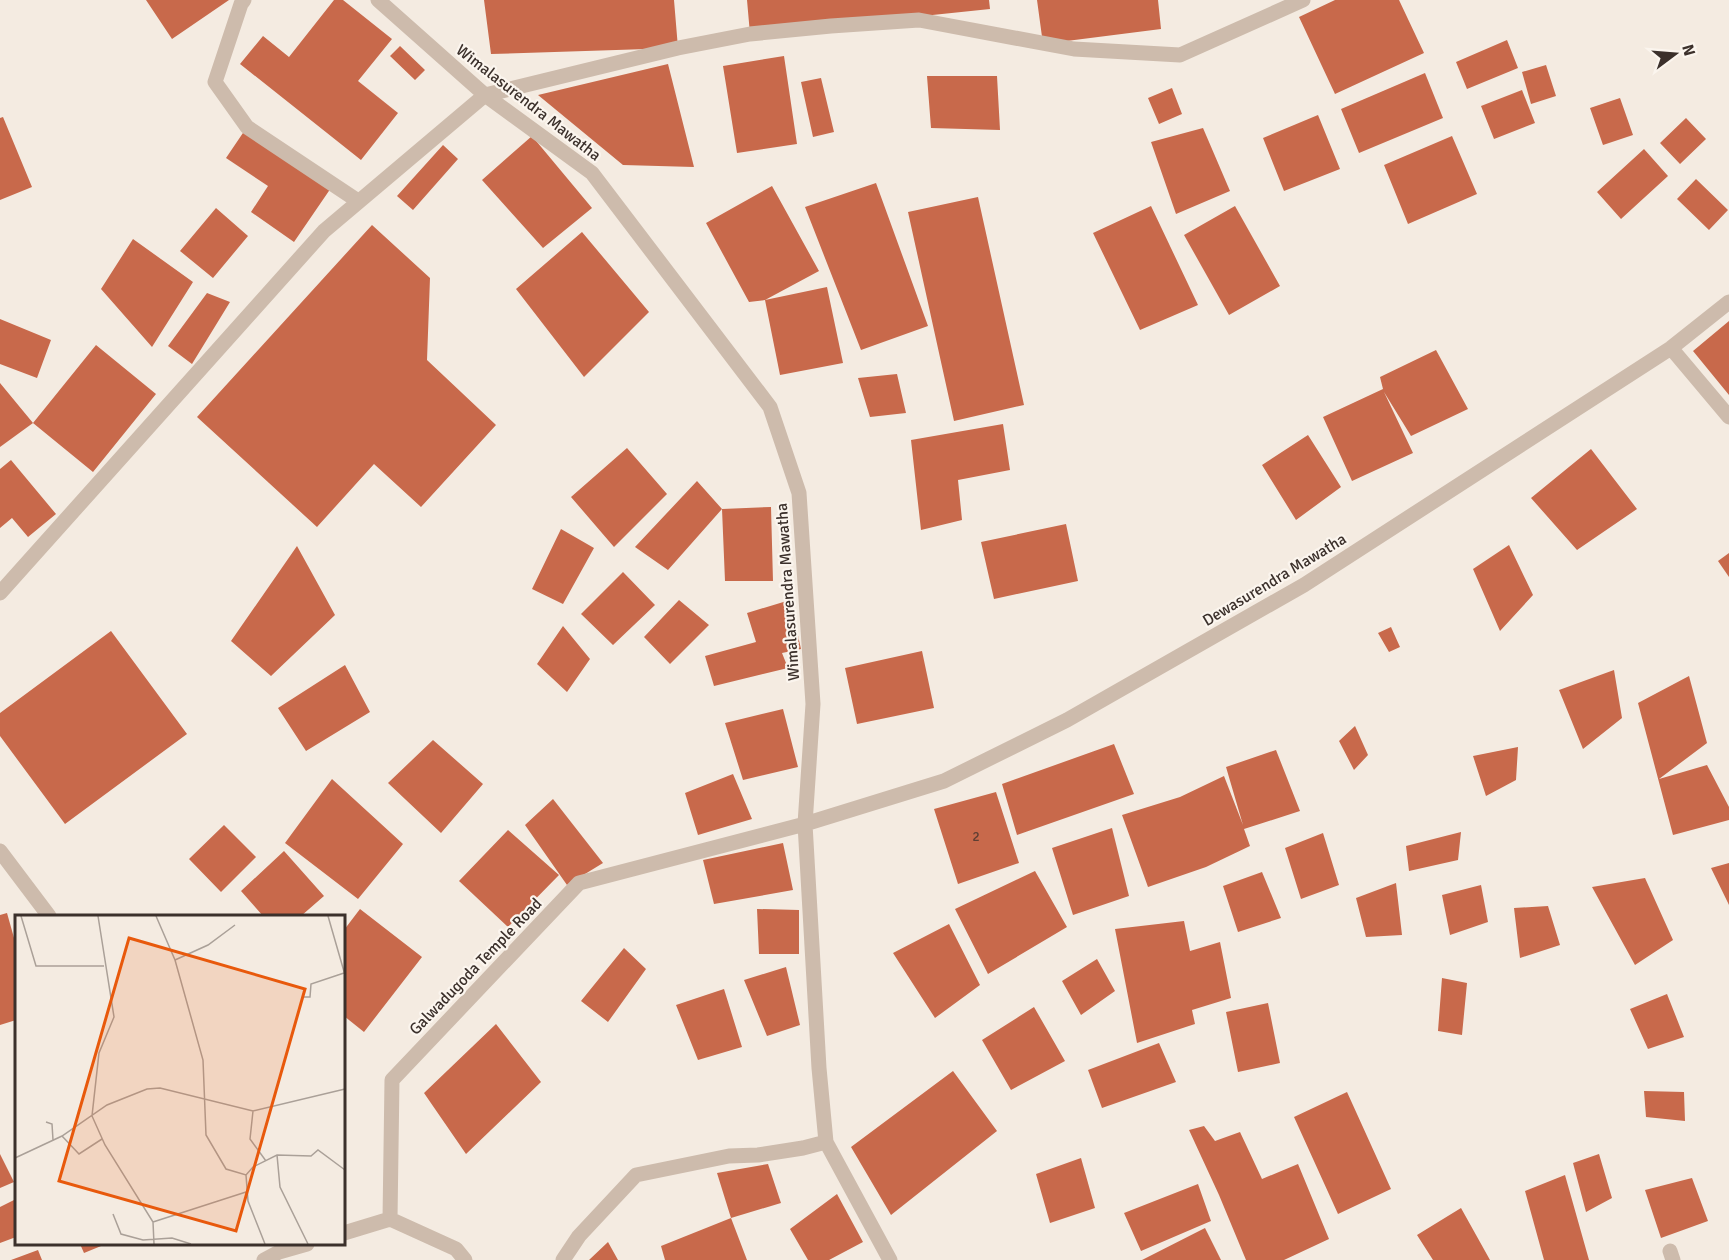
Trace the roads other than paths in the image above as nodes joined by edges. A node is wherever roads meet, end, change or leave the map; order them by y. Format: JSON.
{"nodes":[{"id":1,"x":244,"y":0,"type":"edge"},
{"id":2,"x":378,"y":0,"type":"edge"},
{"id":3,"x":1303,"y":0,"type":"edge"},
{"id":4,"x":485,"y":94,"type":"junction"},
{"id":5,"x":358,"y":201,"type":"junction"},
{"id":6,"x":1729,"y":302,"type":"edge"},
{"id":7,"x":1671,"y":348,"type":"junction"},
{"id":8,"x":1729,"y":417,"type":"edge"},
{"id":9,"x":0,"y":594,"type":"edge"},
{"id":10,"x":805,"y":824,"type":"junction"},
{"id":11,"x":0,"y":851,"type":"edge"},
{"id":12,"x":48,"y":915,"type":"edge"},
{"id":13,"x":826,"y":1142,"type":"junction"},
{"id":14,"x":390,"y":1219,"type":"junction"},
{"id":15,"x":345,"y":1233,"type":"edge"},
{"id":16,"x":299,"y":1245,"type":"edge"},
{"id":17,"x":275,"y":1248,"type":"edge"},
{"id":18,"x":264,"y":1260,"type":"edge"},
{"id":19,"x":465,"y":1260,"type":"edge"},
{"id":20,"x":563,"y":1260,"type":"edge"},
{"id":21,"x":890,"y":1260,"type":"edge"}],
"edges":[{"from":1,"to":5,"type":"street"},
{"from":2,"to":4,"type":"street","name":"Wimalasurendra Mawatha"},
{"from":3,"to":4,"type":"street"},
{"from":4,"to":5,"type":"street"},
{"from":4,"to":10,"type":"street","name":"Wimalasurendra Mawatha"},
{"from":5,"to":9,"type":"street"},
{"from":6,"to":7,"type":"street","name":"Dewasurendra Mawatha"},
{"from":7,"to":8,"type":"street"},
{"from":7,"to":10,"type":"street","name":"Dewasurendra Mawatha"},
{"from":10,"to":13,"type":"street","name":"Wimalasurendra Mawatha"},
{"from":10,"to":14,"type":"street","name":"Galwadugoda Temple Road"},
{"from":11,"to":12,"type":"street"},
{"from":13,"to":20,"type":"street"},
{"from":13,"to":21,"type":"street","name":"Wimalasurendra Mawatha"},
{"from":14,"to":15,"type":"street"},
{"from":14,"to":19,"type":"street"},
{"from":16,"to":17,"type":"street"},
{"from":17,"to":18,"type":"street"}]}
